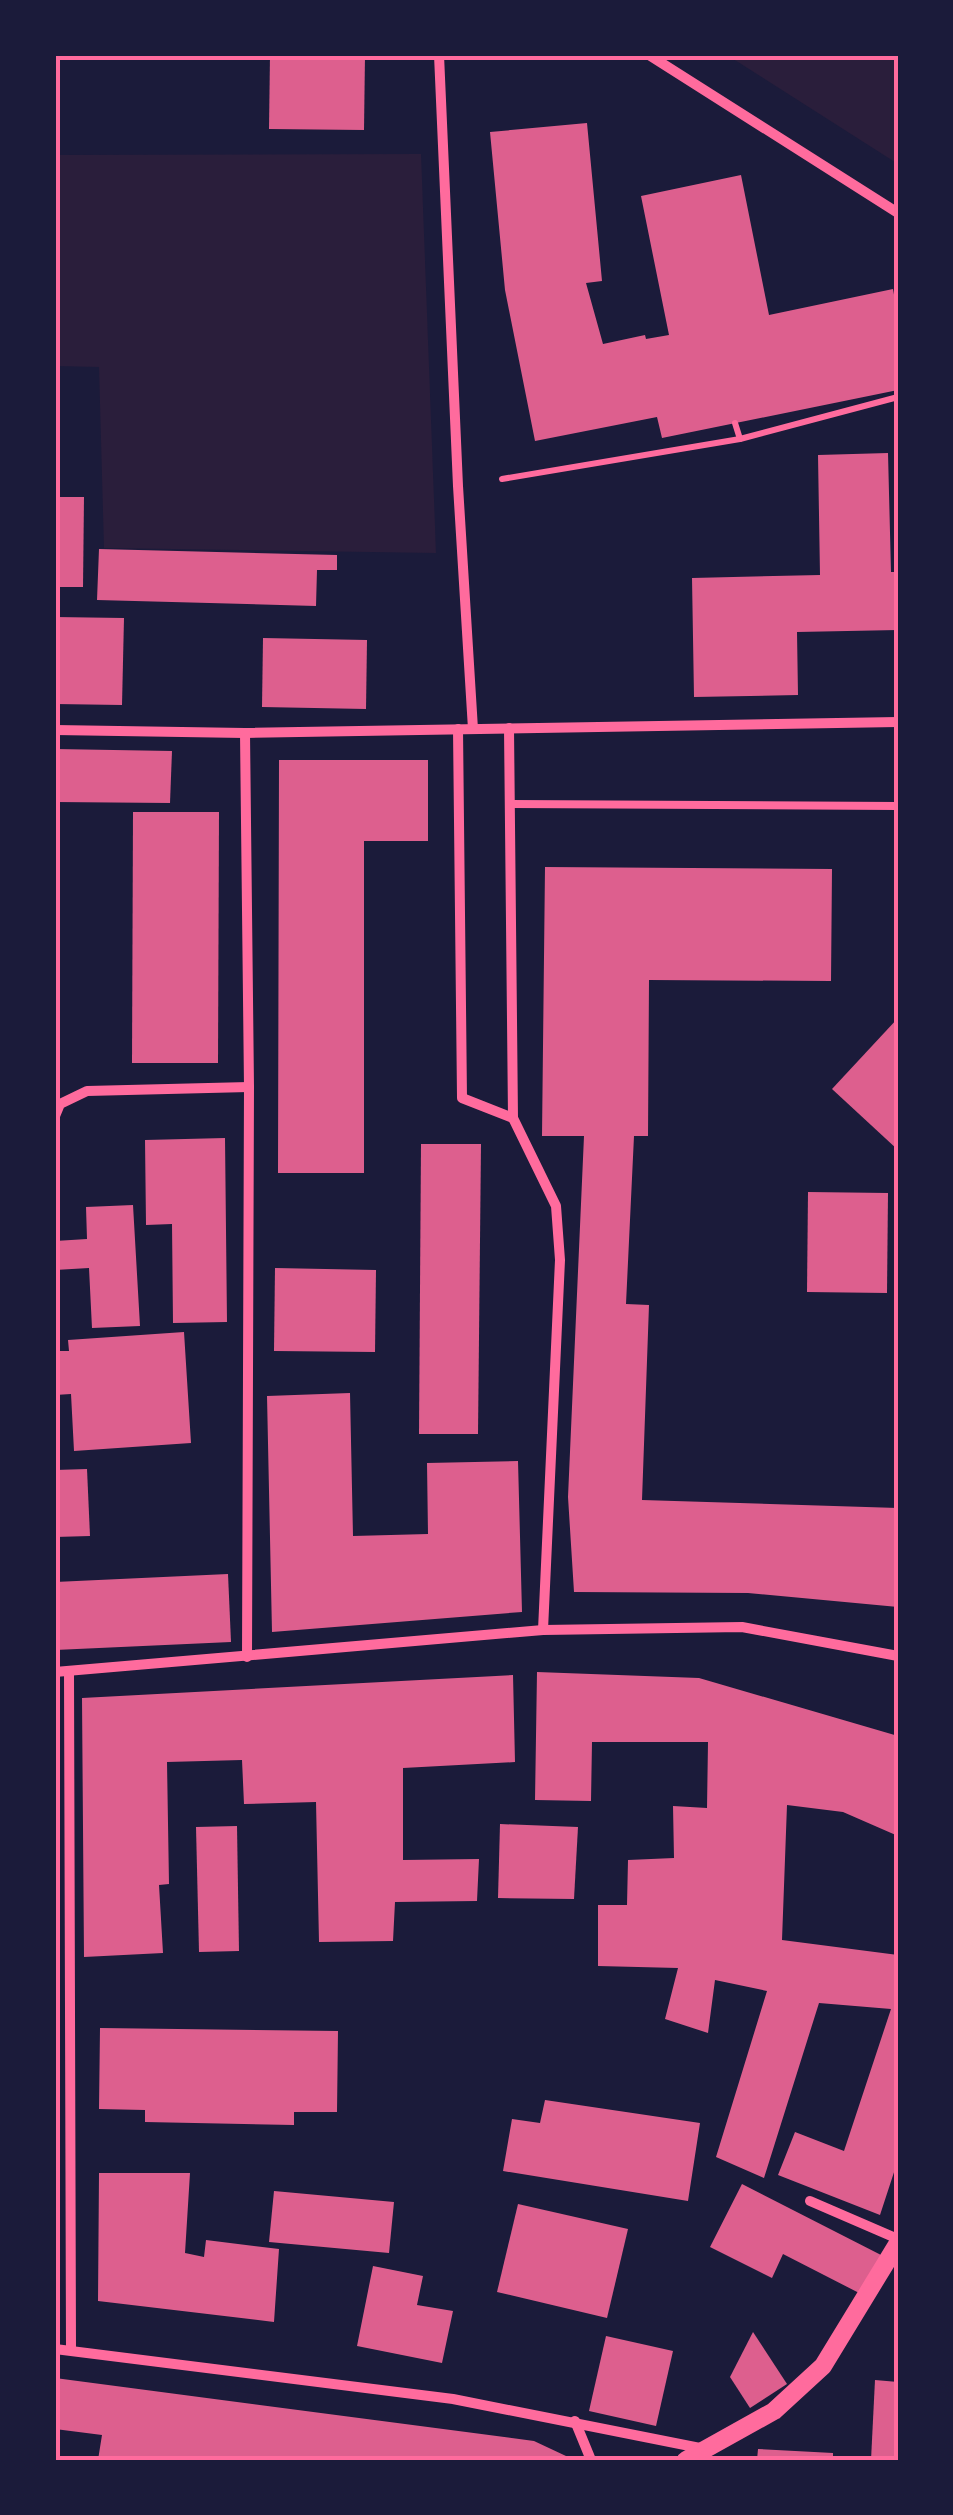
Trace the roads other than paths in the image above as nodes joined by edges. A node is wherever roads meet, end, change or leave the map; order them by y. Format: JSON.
{"nodes":[{"id":1,"x":439,"y":55,"type":"edge"},
{"id":2,"x":649,"y":55,"type":"edge"},
{"id":3,"x":898,"y":213,"type":"edge"},
{"id":4,"x":898,"y":722,"type":"edge"},
{"id":5,"x":510,"y":728,"type":"junction"},
{"id":6,"x":458,"y":729,"type":"junction"},
{"id":7,"x":473,"y":729,"type":"junction"},
{"id":8,"x":55,"y":730,"type":"edge"},
{"id":9,"x":240,"y":732,"type":"junction"},
{"id":10,"x":510,"y":804,"type":"junction"},
{"id":11,"x":898,"y":806,"type":"edge"},
{"id":12,"x":250,"y":1087,"type":"junction"},
{"id":13,"x":55,"y":1116,"type":"edge"},
{"id":14,"x":513,"y":1118,"type":"junction"},
{"id":15,"x":543,"y":1630,"type":"junction"},
{"id":16,"x":898,"y":1656,"type":"edge"},
{"id":17,"x":247,"y":1658,"type":"junction"},
{"id":18,"x":55,"y":1672,"type":"edge"},
{"id":19,"x":69,"y":1672,"type":"junction"},
{"id":20,"x":810,"y":2200,"type":"dead end"},
{"id":21,"x":898,"y":2241,"type":"edge"},
{"id":22,"x":55,"y":2348,"type":"edge"},
{"id":23,"x":71,"y":2350,"type":"junction"},
{"id":24,"x":575,"y":2422,"type":"junction"},
{"id":25,"x":706,"y":2449,"type":"junction"},
{"id":26,"x":591,"y":2460,"type":"edge"},
{"id":27,"x":686,"y":2460,"type":"edge"}],
"edges":[{"from":1,"to":7,"type":"street"},
{"from":2,"to":3,"type":"street"},
{"from":4,"to":5,"type":"street"},
{"from":5,"to":7,"type":"street"},
{"from":5,"to":10,"type":"street"},
{"from":6,"to":7,"type":"street"},
{"from":6,"to":9,"type":"street"},
{"from":6,"to":14,"type":"street"},
{"from":8,"to":9,"type":"street"},
{"from":9,"to":12,"type":"street"},
{"from":10,"to":11,"type":"lane"},
{"from":10,"to":14,"type":"street"},
{"from":12,"to":13,"type":"street"},
{"from":12,"to":17,"type":"street"},
{"from":14,"to":15,"type":"street"},
{"from":15,"to":16,"type":"street"},
{"from":15,"to":17,"type":"street"},
{"from":17,"to":19,"type":"street"},
{"from":18,"to":19,"type":"street"},
{"from":19,"to":23,"type":"street"},
{"from":20,"to":21,"type":"street"},
{"from":21,"to":25,"type":"street"},
{"from":22,"to":23,"type":"street"},
{"from":23,"to":24,"type":"street"},
{"from":24,"to":25,"type":"street"},
{"from":24,"to":26,"type":"street"},
{"from":25,"to":27,"type":"street"}]}
